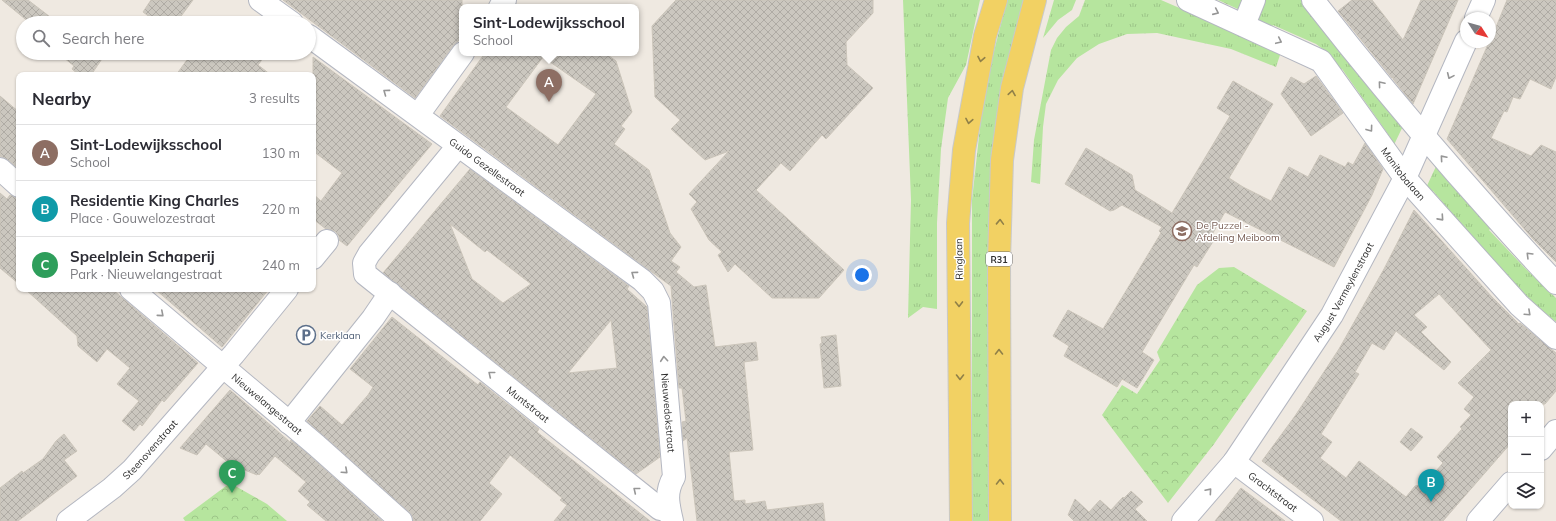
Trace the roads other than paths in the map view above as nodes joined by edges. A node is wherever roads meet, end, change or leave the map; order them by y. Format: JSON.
{"nodes":[{"id":1,"x":260,"y":0,"type":"edge"},
{"id":2,"x":986,"y":0,"type":"edge"},
{"id":3,"x":996,"y":0,"type":"edge"},
{"id":4,"x":1035,"y":0,"type":"edge"},
{"id":5,"x":1188,"y":0,"type":"edge"},
{"id":6,"x":1254,"y":0,"type":"edge"},
{"id":7,"x":1313,"y":0,"type":"edge"},
{"id":8,"x":1484,"y":0,"type":"edge"},
{"id":9,"x":1479,"y":12,"type":"edge"},
{"id":10,"x":282,"y":16,"type":"edge"},
{"id":11,"x":1244,"y":25,"type":"junction"},
{"id":12,"x":985,"y":36,"type":"junction"},
{"id":13,"x":316,"y":41,"type":"edge"},
{"id":14,"x":1462,"y":48,"type":"edge"},
{"id":15,"x":461,"y":56,"type":"edge"},
{"id":16,"x":418,"y":115,"type":"junction"},
{"id":17,"x":1424,"y":136,"type":"junction"},
{"id":18,"x":458,"y":146,"type":"junction"},
{"id":19,"x":0,"y":170,"type":"edge"},
{"id":20,"x":1405,"y":178,"type":"junction"},
{"id":21,"x":16,"y":183,"type":"edge"},
{"id":22,"x":327,"y":241,"type":"dead end"},
{"id":23,"x":316,"y":254,"type":"edge"},
{"id":24,"x":1556,"y":283,"type":"edge"},
{"id":25,"x":134,"y":292,"type":"edge"},
{"id":26,"x":284,"y":292,"type":"edge"},
{"id":27,"x":390,"y":293,"type":"junction"},
{"id":28,"x":659,"y":303,"type":"joint"},
{"id":29,"x":1556,"y":338,"type":"edge"},
{"id":30,"x":222,"y":367,"type":"junction"},
{"id":31,"x":289,"y":423,"type":"junction"},
{"id":32,"x":1556,"y":431,"type":"edge"},
{"id":33,"x":1544,"y":445,"type":"edge"},
{"id":34,"x":1234,"y":462,"type":"junction"},
{"id":35,"x":1508,"y":486,"type":"edge"},
{"id":36,"x":670,"y":514,"type":"edge"},
{"id":37,"x":68,"y":521,"type":"edge"},
{"id":38,"x":401,"y":521,"type":"edge"},
{"id":39,"x":961,"y":521,"type":"edge"},
{"id":40,"x":1000,"y":521,"type":"edge"},
{"id":41,"x":1183,"y":521,"type":"edge"},
{"id":42,"x":1312,"y":521,"type":"edge"},
{"id":43,"x":1478,"y":521,"type":"edge"}],
"edges":[{"from":1,"to":10,"type":"street"},
{"from":2,"to":12,"type":"main road"},
{"from":3,"to":12,"type":"main road","name":"Ringlaan"},
{"from":40,"to":4,"type":"main road","number":"R31","one_way":true},
{"from":5,"to":11,"type":"street","name":"Manitobalaan","one_way":true},
{"from":6,"to":11,"type":"street"},
{"from":17,"to":7,"type":"street","one_way":true},
{"from":8,"to":9,"type":"street"},
{"from":11,"to":20,"type":"street","name":"Manitobalaan","one_way":true},
{"from":12,"to":39,"type":"main road","name":"Ringlaan","one_way":true},
{"from":16,"to":13,"type":"street","name":"Guido Gezellestraat","one_way":true},
{"from":14,"to":17,"type":"street","name":"August Vermeylenstraat","one_way":true},
{"from":15,"to":16,"type":"street"},
{"from":16,"to":18,"type":"street","name":"Guido Gezellestraat"},
{"from":17,"to":20,"type":"street","name":"August Vermeylenstraat"},
{"from":24,"to":17,"type":"street","one_way":true},
{"from":18,"to":27,"type":"street"},
{"from":28,"to":18,"type":"street","name":"Guido Gezellestraat","one_way":true},
{"from":19,"to":21,"type":"street"},
{"from":20,"to":29,"type":"street","name":"Manitobalaan","one_way":true},
{"from":20,"to":34,"type":"street","name":"August Vermeylenstraat"},
{"from":22,"to":23,"type":"street"},
{"from":25,"to":30,"type":"street","name":"Nieuwelangestraat","one_way":true},
{"from":26,"to":30,"type":"street"},
{"from":27,"to":31,"type":"street"},
{"from":36,"to":27,"type":"street","name":"Muntstraat","one_way":true},
{"from":36,"to":28,"type":"street","name":"Nieuwedokstraat","one_way":true},
{"from":30,"to":31,"type":"street","name":"Nieuwelangestraat"},
{"from":30,"to":37,"type":"street","name":"Steenovenstraat"},
{"from":31,"to":38,"type":"street","name":"Nieuwelangestraat","one_way":true},
{"from":32,"to":33,"type":"street"},
{"from":41,"to":34,"type":"street","name":"August Vermeylenstraat","one_way":true},
{"from":34,"to":42,"type":"street","name":"Grachtstraat"},
{"from":35,"to":43,"type":"street"}]}
